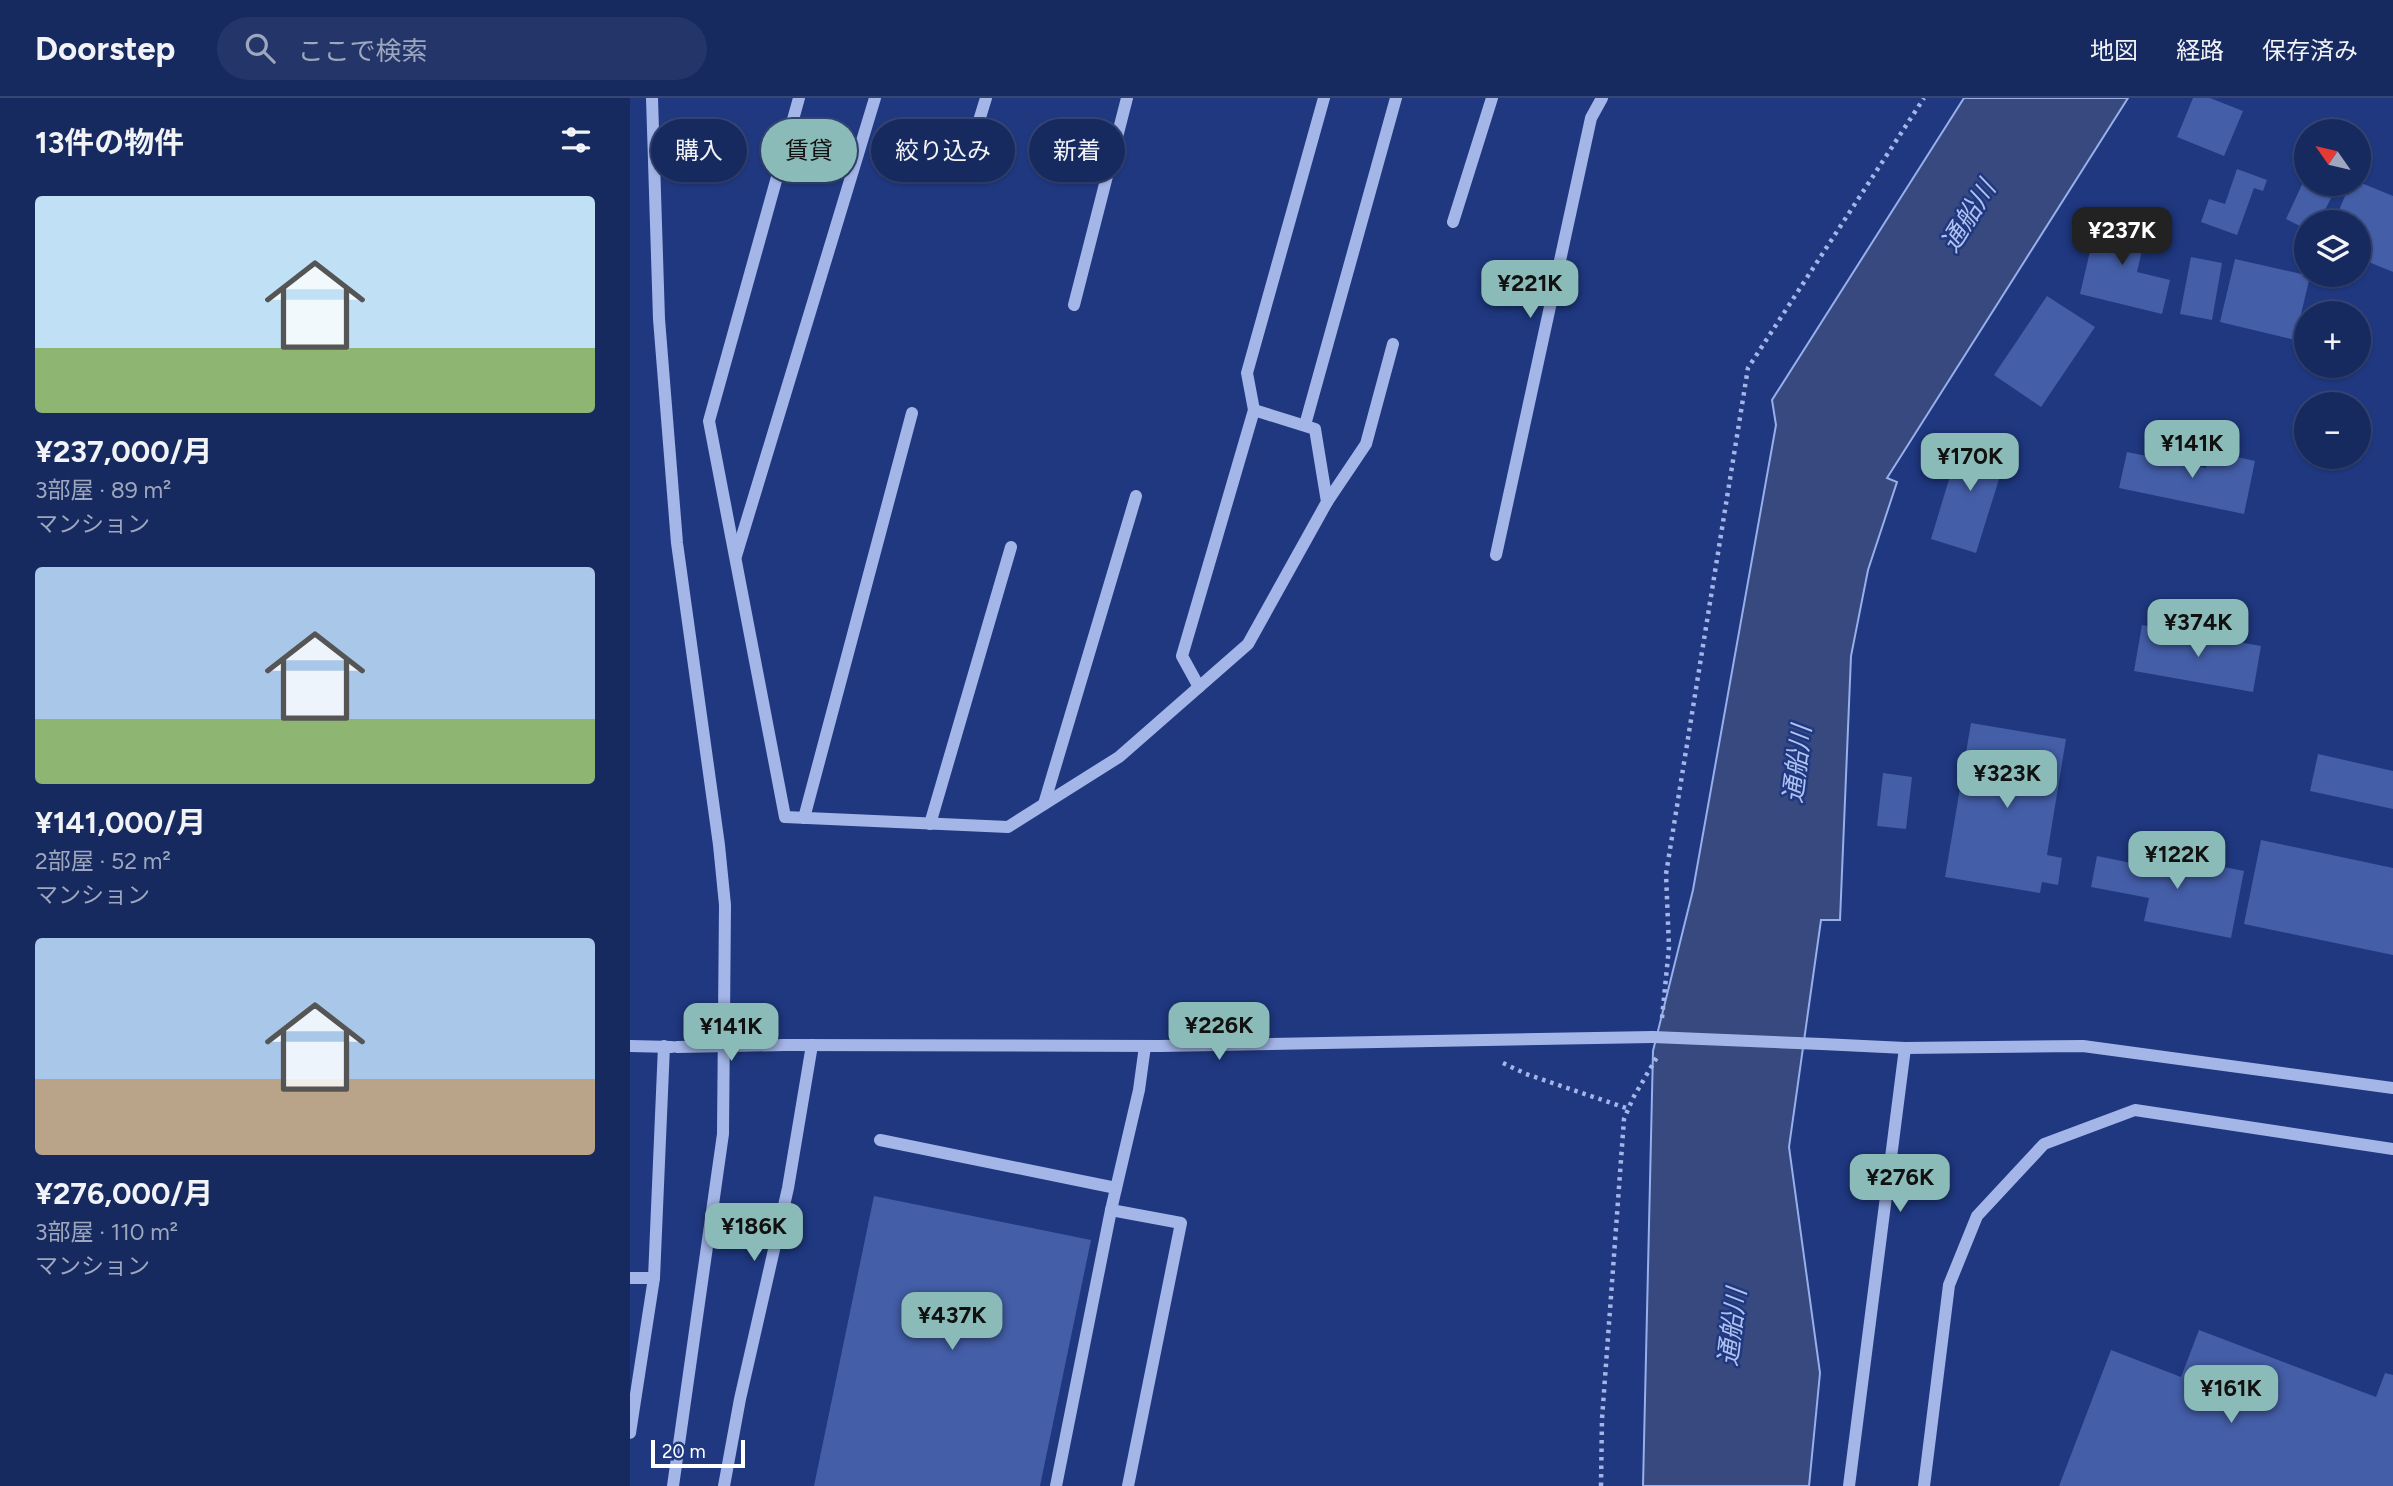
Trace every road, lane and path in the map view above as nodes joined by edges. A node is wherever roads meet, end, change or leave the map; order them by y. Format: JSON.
{"nodes":[{"id":1,"x":652,"y":98,"type":"edge"},
{"id":2,"x":799,"y":98,"type":"edge"},
{"id":3,"x":875,"y":98,"type":"edge"},
{"id":4,"x":986,"y":98,"type":"edge"},
{"id":5,"x":1127,"y":98,"type":"edge"},
{"id":6,"x":1324,"y":98,"type":"edge"},
{"id":7,"x":1396,"y":98,"type":"edge"},
{"id":8,"x":1492,"y":98,"type":"edge"},
{"id":9,"x":1602,"y":98,"type":"edge"},
{"id":10,"x":1924,"y":98,"type":"edge"},
{"id":11,"x":980,"y":119,"type":"edge"},
{"id":12,"x":1453,"y":222,"type":"dead end"},
{"id":13,"x":1074,"y":304,"type":"dead end"},
{"id":14,"x":1393,"y":344,"type":"dead end"},
{"id":15,"x":1254,"y":410,"type":"junction"},
{"id":16,"x":912,"y":414,"type":"dead end"},
{"id":17,"x":1305,"y":425,"type":"junction"},
{"id":18,"x":1136,"y":496,"type":"dead end"},
{"id":19,"x":1327,"y":502,"type":"junction"},
{"id":20,"x":1011,"y":547,"type":"dead end"},
{"id":21,"x":1496,"y":555,"type":"dead end"},
{"id":22,"x":736,"y":558,"type":"junction"},
{"id":23,"x":1199,"y":687,"type":"junction"},
{"id":24,"x":1044,"y":804,"type":"junction"},
{"id":25,"x":804,"y":818,"type":"junction"},
{"id":26,"x":930,"y":824,"type":"junction"},
{"id":27,"x":1657,"y":1032,"type":"junction"},
{"id":28,"x":812,"y":1045,"type":"junction"},
{"id":29,"x":630,"y":1046,"type":"edge"},
{"id":30,"x":670,"y":1046,"type":"junction"},
{"id":31,"x":1145,"y":1046,"type":"junction"},
{"id":32,"x":1905,"y":1048,"type":"junction"},
{"id":33,"x":1659,"y":1054,"type":"dead end"},
{"id":34,"x":1502,"y":1063,"type":"dead end"},
{"id":35,"x":2393,"y":1088,"type":"edge"},
{"id":36,"x":1629,"y":1109,"type":"junction"},
{"id":37,"x":880,"y":1140,"type":"dead end"},
{"id":38,"x":2393,"y":1149,"type":"edge"},
{"id":39,"x":1116,"y":1188,"type":"junction"},
{"id":40,"x":1111,"y":1210,"type":"junction"},
{"id":41,"x":630,"y":1278,"type":"edge"},
{"id":42,"x":654,"y":1278,"type":"junction"},
{"id":43,"x":630,"y":1433,"type":"edge"},
{"id":44,"x":673,"y":1486,"type":"edge"},
{"id":45,"x":724,"y":1486,"type":"edge"},
{"id":46,"x":1056,"y":1486,"type":"edge"},
{"id":47,"x":1128,"y":1486,"type":"edge"},
{"id":48,"x":1601,"y":1486,"type":"edge"},
{"id":49,"x":1849,"y":1486,"type":"edge"},
{"id":50,"x":1924,"y":1486,"type":"edge"}],
"edges":[{"from":1,"to":44,"type":"street"},
{"from":2,"to":22,"type":"street"},
{"from":3,"to":22,"type":"street"},
{"from":4,"to":11,"type":"street"},
{"from":5,"to":13,"type":"street"},
{"from":6,"to":15,"type":"street"},
{"from":7,"to":17,"type":"street"},
{"from":8,"to":12,"type":"street"},
{"from":9,"to":21,"type":"street"},
{"from":10,"to":27,"type":"path"},
{"from":14,"to":19,"type":"street"},
{"from":15,"to":17,"type":"street"},
{"from":15,"to":23,"type":"street"},
{"from":16,"to":25,"type":"street"},
{"from":17,"to":19,"type":"street"},
{"from":18,"to":24,"type":"street"},
{"from":19,"to":23,"type":"street"},
{"from":20,"to":26,"type":"street"},
{"from":22,"to":25,"type":"street"},
{"from":23,"to":24,"type":"street"},
{"from":24,"to":26,"type":"street"},
{"from":25,"to":26,"type":"street"},
{"from":27,"to":31,"type":"street"},
{"from":27,"to":32,"type":"street","bridge":true},
{"from":28,"to":30,"type":"street","bridge":true},
{"from":28,"to":31,"type":"street"},
{"from":28,"to":45,"type":"street"},
{"from":29,"to":30,"type":"street"},
{"from":30,"to":42,"type":"street"},
{"from":31,"to":39,"type":"street"},
{"from":32,"to":35,"type":"street"},
{"from":32,"to":49,"type":"street"},
{"from":33,"to":36,"type":"path"},
{"from":34,"to":36,"type":"path"},
{"from":36,"to":48,"type":"path"},
{"from":37,"to":39,"type":"street"},
{"from":38,"to":50,"type":"street"},
{"from":39,"to":40,"type":"street"},
{"from":40,"to":46,"type":"street"},
{"from":40,"to":47,"type":"street"},
{"from":41,"to":42,"type":"street"},
{"from":42,"to":43,"type":"street"}]}
